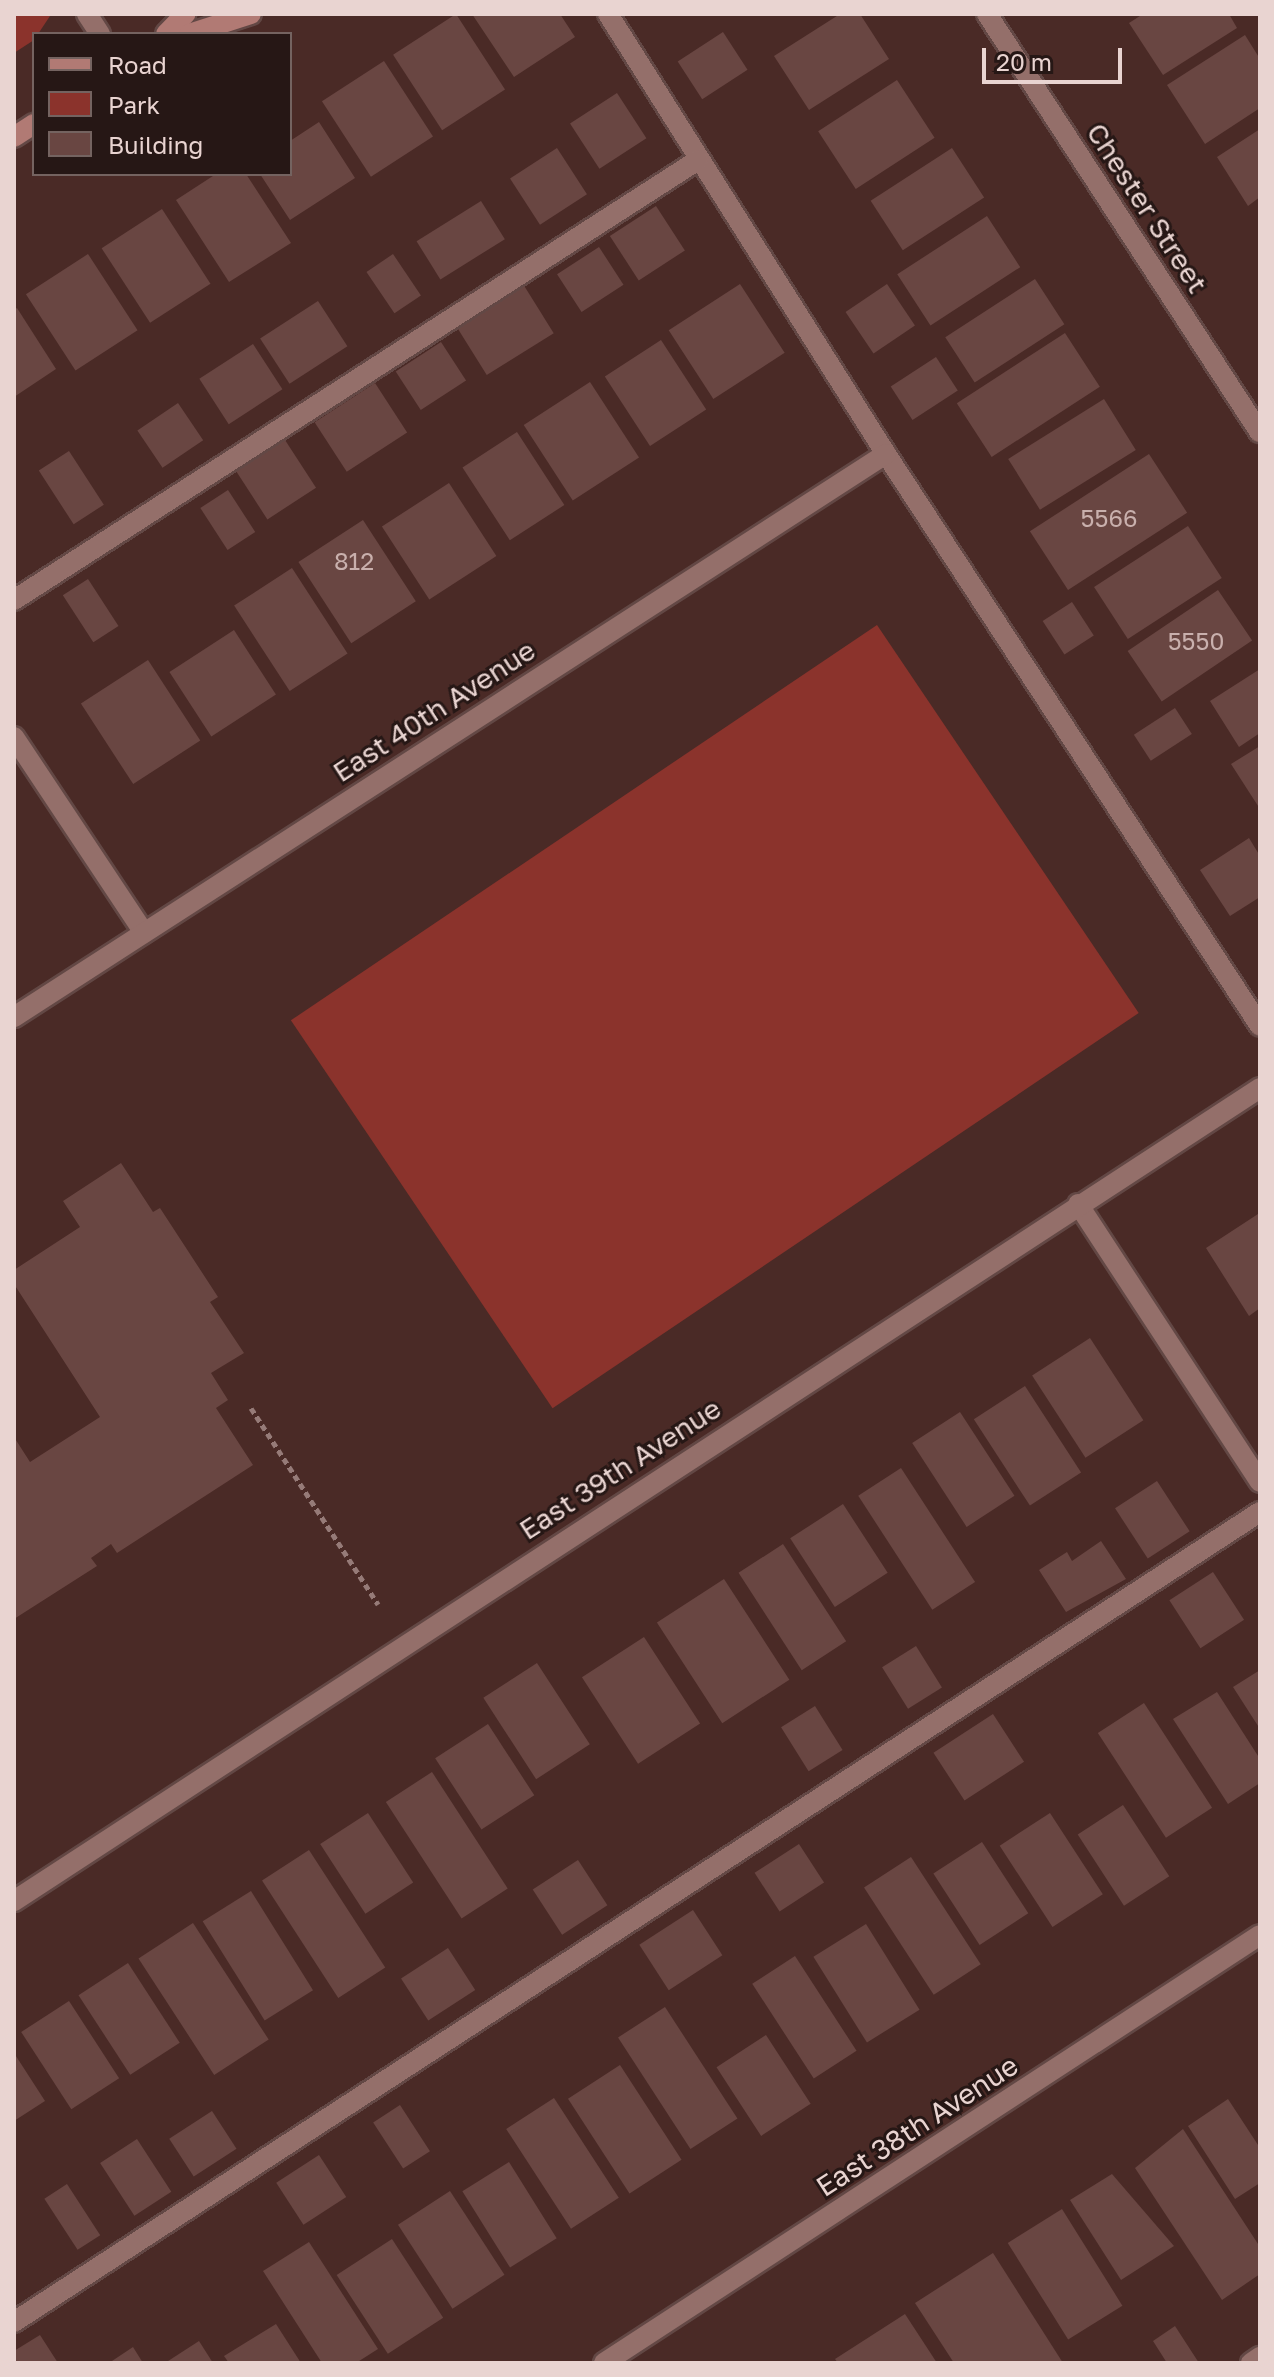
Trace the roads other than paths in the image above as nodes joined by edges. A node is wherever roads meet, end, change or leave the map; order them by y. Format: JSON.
{"nodes":[{"id":1,"x":87,"y":14,"type":"edge"},
{"id":2,"x":185,"y":14,"type":"edge"},
{"id":3,"x":251,"y":14,"type":"edge"},
{"id":4,"x":608,"y":14,"type":"edge"},
{"id":5,"x":987,"y":14,"type":"edge"},
{"id":6,"x":99,"y":32,"type":"edge"},
{"id":7,"x":168,"y":32,"type":"edge"},
{"id":8,"x":195,"y":32,"type":"edge"},
{"id":9,"x":32,"y":125,"type":"edge"},
{"id":10,"x":14,"y":137,"type":"edge"},
{"id":11,"x":698,"y":160,"type":"junction"},
{"id":12,"x":1260,"y":432,"type":"edge"},
{"id":13,"x":886,"y":454,"type":"junction"},
{"id":14,"x":14,"y":600,"type":"edge"},
{"id":15,"x":14,"y":737,"type":"edge"},
{"id":16,"x":144,"y":933,"type":"junction"},
{"id":17,"x":14,"y":1017,"type":"edge"},
{"id":18,"x":1260,"y":1026,"type":"edge"},
{"id":19,"x":1260,"y":1088,"type":"edge"},
{"id":20,"x":1078,"y":1204,"type":"junction"},
{"id":21,"x":1260,"y":1482,"type":"edge"},
{"id":22,"x":1260,"y":1512,"type":"edge"},
{"id":23,"x":14,"y":1901,"type":"edge"},
{"id":24,"x":1260,"y":1935,"type":"edge"},
{"id":25,"x":14,"y":2322,"type":"edge"},
{"id":26,"x":1260,"y":2357,"type":"edge"},
{"id":27,"x":604,"y":2363,"type":"edge"},
{"id":28,"x":1251,"y":2363,"type":"edge"}],
"edges":[{"from":1,"to":6,"type":"street"},
{"from":2,"to":7,"type":"main road"},
{"from":3,"to":8,"type":"main road"},
{"from":4,"to":11,"type":"street"},
{"from":5,"to":12,"type":"street","name":"Chester Street"},
{"from":9,"to":10,"type":"main road"},
{"from":11,"to":13,"type":"street"},
{"from":11,"to":14,"type":"street"},
{"from":13,"to":16,"type":"street","name":"East 40th Avenue"},
{"from":13,"to":18,"type":"street"},
{"from":15,"to":16,"type":"street"},
{"from":16,"to":17,"type":"street","name":"East 40th Avenue"},
{"from":19,"to":20,"type":"street","name":"East 39th Avenue"},
{"from":20,"to":21,"type":"street"},
{"from":20,"to":23,"type":"street","name":"East 39th Avenue"},
{"from":22,"to":25,"type":"street"},
{"from":24,"to":27,"type":"street","name":"East 38th Avenue"},
{"from":26,"to":28,"type":"street"}]}
